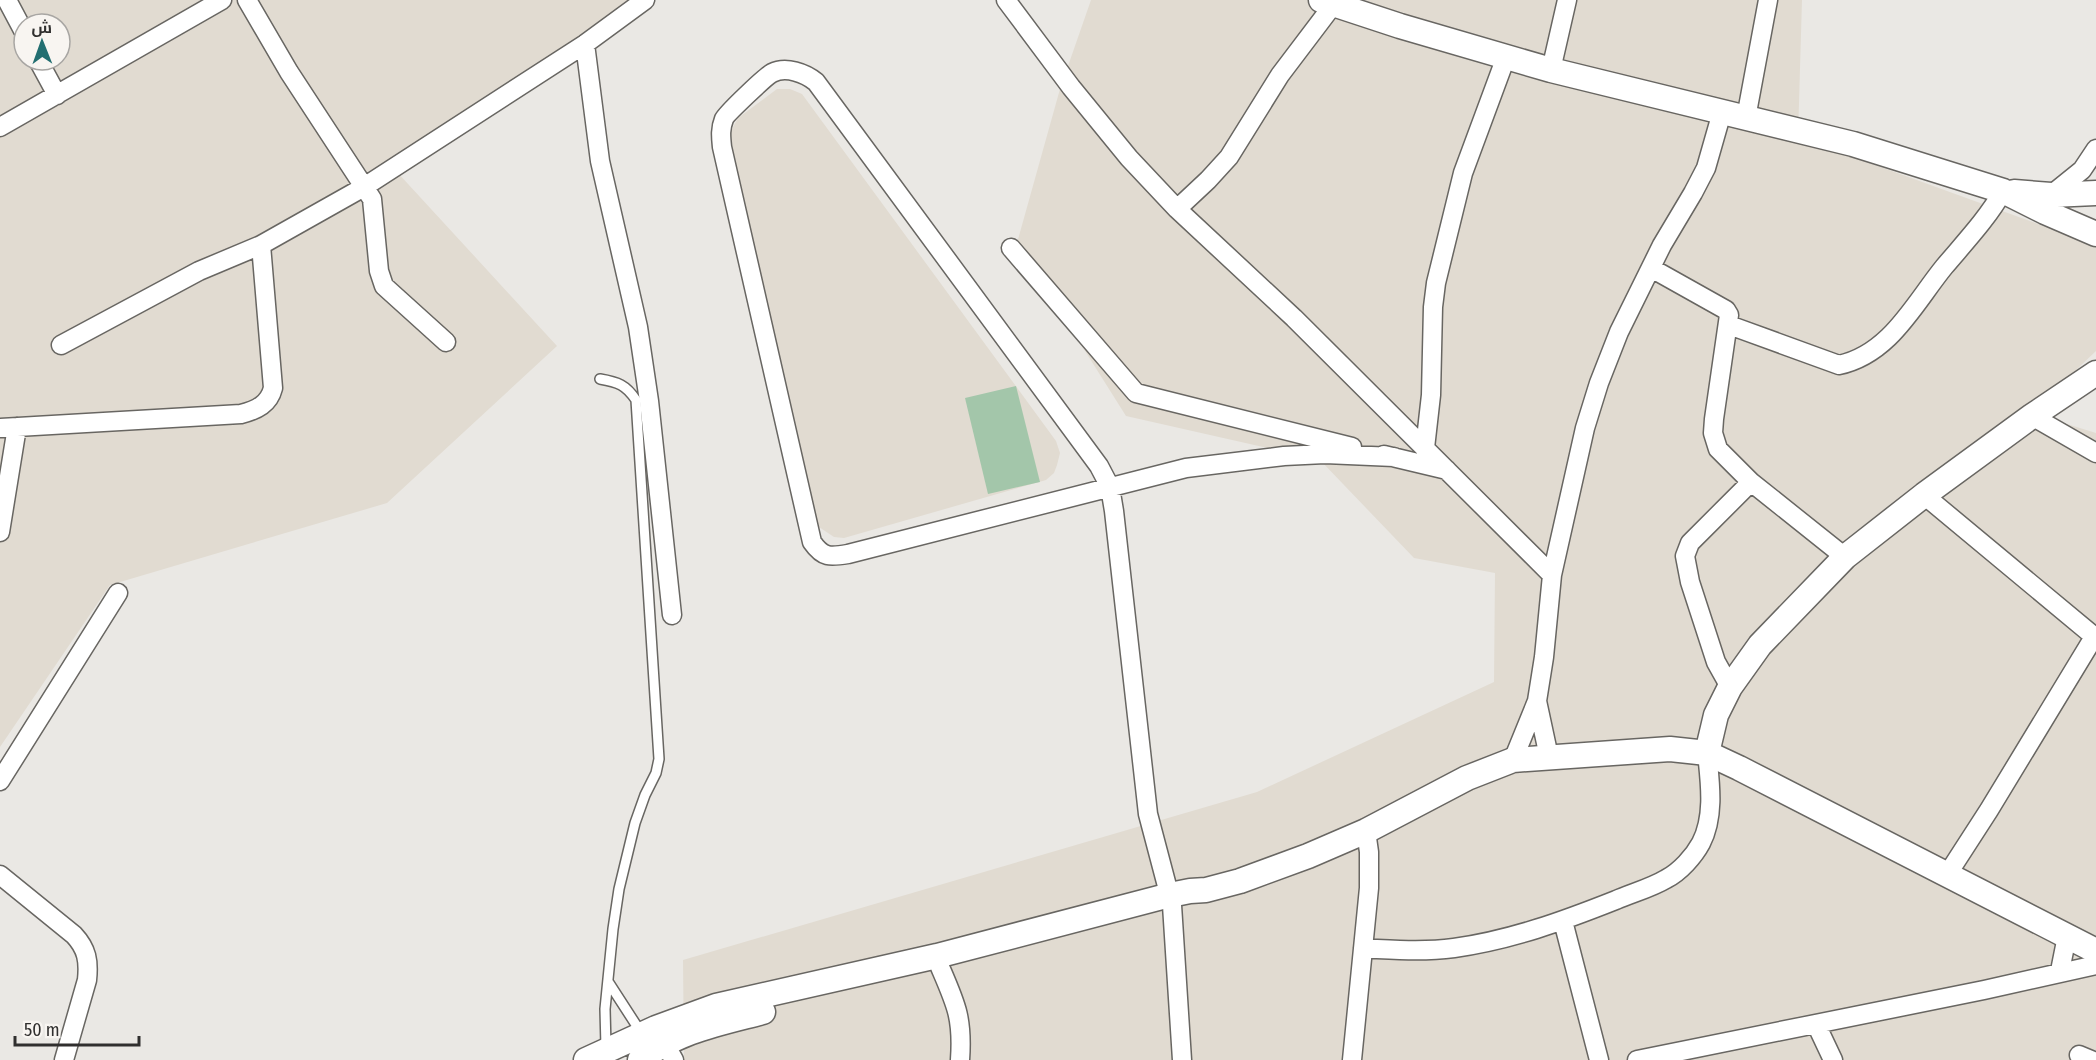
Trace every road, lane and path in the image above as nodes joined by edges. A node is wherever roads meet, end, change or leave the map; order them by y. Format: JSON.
{"nodes":[{"id":1,"x":222,"y":0,"type":"edge"},
{"id":2,"x":247,"y":0,"type":"edge"},
{"id":3,"x":645,"y":0,"type":"edge"},
{"id":4,"x":1006,"y":0,"type":"edge"},
{"id":5,"x":1567,"y":0,"type":"edge"},
{"id":6,"x":1768,"y":0,"type":"edge"},
{"id":7,"x":1327,"y":2,"type":"edge"},
{"id":8,"x":585,"y":44,"type":"junction"},
{"id":9,"x":1506,"y":57,"type":"junction"},
{"id":10,"x":1551,"y":70,"type":"junction"},
{"id":11,"x":45,"y":72,"type":"edge"},
{"id":12,"x":57,"y":95,"type":"junction"},
{"id":13,"x":1722,"y":112,"type":"junction"},
{"id":14,"x":1746,"y":118,"type":"junction"},
{"id":15,"x":0,"y":127,"type":"edge"},
{"id":16,"x":2096,"y":149,"type":"edge"},
{"id":17,"x":364,"y":187,"type":"junction"},
{"id":18,"x":2003,"y":190,"type":"junction"},
{"id":19,"x":2096,"y":193,"type":"edge"},
{"id":20,"x":2051,"y":195,"type":"junction"},
{"id":21,"x":1177,"y":209,"type":"junction"},
{"id":22,"x":2096,"y":234,"type":"edge"},
{"id":23,"x":261,"y":244,"type":"junction"},
{"id":24,"x":1011,"y":248,"type":"dead end"},
{"id":25,"x":1651,"y":268,"type":"junction"},
{"id":26,"x":1729,"y":325,"type":"junction"},
{"id":27,"x":446,"y":342,"type":"dead end"},
{"id":28,"x":61,"y":345,"type":"dead end"},
{"id":29,"x":2096,"y":374,"type":"edge"},
{"id":30,"x":600,"y":379,"type":"dead end"},
{"id":31,"x":2032,"y":416,"type":"junction"},
{"id":32,"x":8,"y":428,"type":"edge"},
{"id":33,"x":1425,"y":448,"type":"junction"},
{"id":34,"x":2096,"y":453,"type":"edge"},
{"id":35,"x":1394,"y":457,"type":"junction"},
{"id":36,"x":1447,"y":470,"type":"junction"},
{"id":37,"x":1751,"y":482,"type":"junction"},
{"id":38,"x":1110,"y":487,"type":"junction"},
{"id":39,"x":1924,"y":495,"type":"junction"},
{"id":40,"x":0,"y":532,"type":"edge"},
{"id":41,"x":1845,"y":557,"type":"junction"},
{"id":42,"x":1552,"y":575,"type":"junction"},
{"id":43,"x":118,"y":593,"type":"dead end"},
{"id":44,"x":672,"y":615,"type":"dead end"},
{"id":45,"x":2095,"y":637,"type":"edge"},
{"id":46,"x":1730,"y":687,"type":"junction"},
{"id":47,"x":1537,"y":701,"type":"junction"},
{"id":48,"x":1707,"y":753,"type":"junction"},
{"id":49,"x":1549,"y":757,"type":"junction"},
{"id":50,"x":1513,"y":760,"type":"junction"},
{"id":51,"x":0,"y":781,"type":"edge"},
{"id":52,"x":1366,"y":831,"type":"junction"},
{"id":53,"x":0,"y":874,"type":"edge"},
{"id":54,"x":1947,"y":875,"type":"junction"},
{"id":55,"x":1171,"y":900,"type":"junction"},
{"id":56,"x":1563,"y":921,"type":"junction"},
{"id":57,"x":2067,"y":936,"type":"junction"},
{"id":58,"x":1363,"y":948,"type":"junction"},
{"id":59,"x":2096,"y":951,"type":"edge"},
{"id":60,"x":2096,"y":964,"type":"edge"},
{"id":61,"x":940,"y":967,"type":"junction"},
{"id":62,"x":2060,"y":971,"type":"junction"},
{"id":63,"x":609,"y":983,"type":"junction"},
{"id":64,"x":1816,"y":1024,"type":"junction"},
{"id":65,"x":655,"y":1046,"type":"edge"},
{"id":66,"x":596,"y":1055,"type":"edge"},
{"id":67,"x":68,"y":1056,"type":"edge"},
{"id":68,"x":960,"y":1060,"type":"edge"},
{"id":69,"x":1182,"y":1060,"type":"edge"},
{"id":70,"x":1352,"y":1060,"type":"edge"},
{"id":71,"x":1599,"y":1060,"type":"edge"},
{"id":72,"x":1637,"y":1060,"type":"edge"},
{"id":73,"x":1833,"y":1060,"type":"edge"}],
"edges":[{"from":1,"to":12,"type":"street"},
{"from":2,"to":17,"type":"street"},
{"from":3,"to":8,"type":"street"},
{"from":4,"to":21,"type":"street"},
{"from":5,"to":10,"type":"street"},
{"from":6,"to":14,"type":"street"},
{"from":7,"to":9,"type":"street"},
{"from":7,"to":21,"type":"street"},
{"from":8,"to":17,"type":"street"},
{"from":8,"to":44,"type":"street"},
{"from":9,"to":10,"type":"street"},
{"from":9,"to":33,"type":"street"},
{"from":10,"to":13,"type":"street"},
{"from":11,"to":12,"type":"street"},
{"from":12,"to":15,"type":"street"},
{"from":13,"to":14,"type":"street"},
{"from":13,"to":25,"type":"street"},
{"from":14,"to":18,"type":"street"},
{"from":16,"to":20,"type":"street"},
{"from":17,"to":23,"type":"street"},
{"from":17,"to":27,"type":"street"},
{"from":18,"to":20,"type":"street"},
{"from":18,"to":22,"type":"street"},
{"from":18,"to":26,"type":"street"},
{"from":19,"to":20,"type":"street"},
{"from":21,"to":33,"type":"street"},
{"from":23,"to":28,"type":"street"},
{"from":23,"to":32,"type":"street"},
{"from":24,"to":35,"type":"street"},
{"from":25,"to":26,"type":"street"},
{"from":25,"to":42,"type":"street"},
{"from":26,"to":37,"type":"street"},
{"from":29,"to":31,"type":"street"},
{"from":30,"to":63,"type":"lane"},
{"from":31,"to":34,"type":"street"},
{"from":31,"to":39,"type":"street"},
{"from":32,"to":40,"type":"street"},
{"from":33,"to":36,"type":"street"},
{"from":35,"to":36,"type":"street"},
{"from":35,"to":38,"type":"street"},
{"from":36,"to":42,"type":"street"},
{"from":37,"to":41,"type":"street"},
{"from":37,"to":46,"type":"street"},
{"from":38,"to":38,"type":"street"},
{"from":38,"to":55,"type":"street"},
{"from":39,"to":41,"type":"street"},
{"from":39,"to":45,"type":"street"},
{"from":41,"to":46,"type":"street"},
{"from":42,"to":47,"type":"street"},
{"from":43,"to":51,"type":"street"},
{"from":45,"to":54,"type":"street"},
{"from":46,"to":48,"type":"street"},
{"from":47,"to":49,"type":"street"},
{"from":47,"to":50,"type":"street"},
{"from":48,"to":49,"type":"street"},
{"from":48,"to":54,"type":"street"},
{"from":48,"to":56,"type":"street"},
{"from":49,"to":50,"type":"street"},
{"from":50,"to":52,"type":"street"},
{"from":52,"to":55,"type":"street"},
{"from":52,"to":58,"type":"street"},
{"from":53,"to":67,"type":"street"},
{"from":54,"to":57,"type":"street"},
{"from":55,"to":61,"type":"street"},
{"from":55,"to":65,"type":"street"},
{"from":55,"to":69,"type":"street"},
{"from":56,"to":58,"type":"street"},
{"from":56,"to":71,"type":"street"},
{"from":57,"to":59,"type":"street"},
{"from":57,"to":62,"type":"street"},
{"from":58,"to":70,"type":"street"},
{"from":60,"to":62,"type":"street"},
{"from":61,"to":65,"type":"street"},
{"from":61,"to":68,"type":"street"},
{"from":62,"to":64,"type":"street"},
{"from":63,"to":65,"type":"lane"},
{"from":63,"to":66,"type":"lane"},
{"from":64,"to":72,"type":"street"},
{"from":64,"to":73,"type":"street"},
{"from":65,"to":66,"type":"street"}]}
